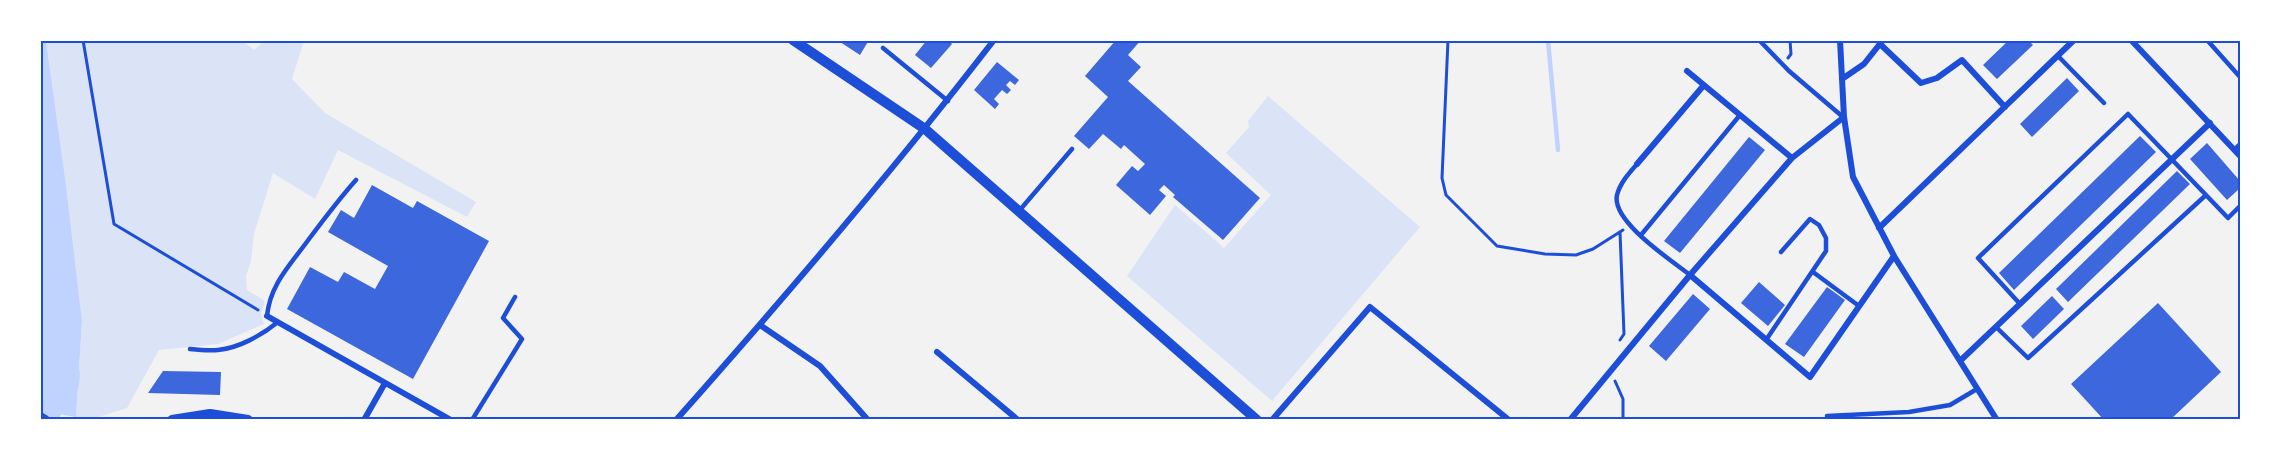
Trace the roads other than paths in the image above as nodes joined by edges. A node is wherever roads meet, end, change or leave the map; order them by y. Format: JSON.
{"nodes":[{"id":1,"x":793,"y":40,"type":"edge"},
{"id":2,"x":994,"y":40,"type":"edge"},
{"id":3,"x":1759,"y":40,"type":"edge"},
{"id":4,"x":1840,"y":40,"type":"edge"},
{"id":5,"x":2074,"y":40,"type":"edge"},
{"id":6,"x":2131,"y":40,"type":"edge"},
{"id":7,"x":2207,"y":40,"type":"edge"},
{"id":8,"x":1882,"y":42,"type":"edge"},
{"id":9,"x":883,"y":48,"type":"dead end"},
{"id":10,"x":2058,"y":56,"type":"junction"},
{"id":11,"x":1687,"y":71,"type":"dead end"},
{"id":12,"x":2241,"y":77,"type":"edge"},
{"id":13,"x":1842,"y":79,"type":"junction"},
{"id":14,"x":1704,"y":85,"type":"junction"},
{"id":15,"x":948,"y":101,"type":"junction"},
{"id":16,"x":2104,"y":103,"type":"dead end"},
{"id":17,"x":2005,"y":107,"type":"junction"},
{"id":18,"x":1740,"y":115,"type":"junction"},
{"id":19,"x":1844,"y":117,"type":"junction"},
{"id":20,"x":2210,"y":123,"type":"junction"},
{"id":21,"x":925,"y":129,"type":"junction"},
{"id":22,"x":2241,"y":144,"type":"edge"},
{"id":23,"x":1072,"y":149,"type":"dead end"},
{"id":24,"x":2234,"y":150,"type":"junction"},
{"id":25,"x":2241,"y":156,"type":"edge"},
{"id":26,"x":1792,"y":158,"type":"junction"},
{"id":27,"x":2172,"y":160,"type":"junction"},
{"id":28,"x":1637,"y":164,"type":"joint"},
{"id":29,"x":356,"y":180,"type":"dead end"},
{"id":30,"x":2206,"y":195,"type":"junction"},
{"id":31,"x":2241,"y":206,"type":"edge"},
{"id":32,"x":1019,"y":211,"type":"junction"},
{"id":33,"x":1879,"y":228,"type":"junction"},
{"id":34,"x":1641,"y":235,"type":"junction"},
{"id":35,"x":1781,"y":252,"type":"dead end"},
{"id":36,"x":1894,"y":256,"type":"junction"},
{"id":37,"x":1813,"y":272,"type":"junction"},
{"id":38,"x":1690,"y":275,"type":"junction"},
{"id":39,"x":515,"y":297,"type":"dead end"},
{"id":40,"x":2020,"y":304,"type":"junction"},
{"id":41,"x":1859,"y":306,"type":"junction"},
{"id":42,"x":267,"y":316,"type":"joint"},
{"id":43,"x":278,"y":322,"type":"junction"},
{"id":44,"x":760,"y":325,"type":"junction"},
{"id":45,"x":1996,"y":327,"type":"junction"},
{"id":46,"x":1766,"y":340,"type":"junction"},
{"id":47,"x":190,"y":349,"type":"dead end"},
{"id":48,"x":937,"y":352,"type":"dead end"},
{"id":49,"x":1960,"y":361,"type":"junction"},
{"id":50,"x":385,"y":383,"type":"junction"},
{"id":51,"x":1977,"y":388,"type":"junction"},
{"id":52,"x":1827,"y":416,"type":"dead end"},
{"id":53,"x":40,"y":417,"type":"edge"},
{"id":54,"x":45,"y":420,"type":"edge"},
{"id":55,"x":172,"y":420,"type":"edge"},
{"id":56,"x":248,"y":420,"type":"edge"},
{"id":57,"x":364,"y":420,"type":"edge"},
{"id":58,"x":451,"y":420,"type":"edge"},
{"id":59,"x":472,"y":420,"type":"edge"},
{"id":60,"x":676,"y":420,"type":"edge"},
{"id":61,"x":868,"y":420,"type":"edge"},
{"id":62,"x":1018,"y":420,"type":"edge"},
{"id":63,"x":1257,"y":420,"type":"edge"},
{"id":64,"x":1272,"y":420,"type":"edge"},
{"id":65,"x":1509,"y":420,"type":"edge"},
{"id":66,"x":1570,"y":420,"type":"edge"},
{"id":67,"x":1997,"y":420,"type":"edge"}],
"edges":[{"from":1,"to":21,"type":"street"},
{"from":2,"to":15,"type":"street"},
{"from":3,"to":19,"type":"lane"},
{"from":4,"to":13,"type":"street"},
{"from":5,"to":10,"type":"street"},
{"from":6,"to":20,"type":"street"},
{"from":7,"to":12,"type":"lane"},
{"from":8,"to":13,"type":"street"},
{"from":8,"to":17,"type":"street"},
{"from":9,"to":15,"type":"lane"},
{"from":10,"to":16,"type":"lane"},
{"from":10,"to":17,"type":"street"},
{"from":11,"to":14,"type":"street"},
{"from":13,"to":19,"type":"street"},
{"from":14,"to":18,"type":"street"},
{"from":14,"to":28,"type":"street"},
{"from":15,"to":21,"type":"street"},
{"from":17,"to":33,"type":"street"},
{"from":18,"to":26,"type":"street"},
{"from":18,"to":34,"type":"lane"},
{"from":19,"to":26,"type":"street"},
{"from":19,"to":33,"type":"street"},
{"from":20,"to":24,"type":"street"},
{"from":20,"to":27,"type":"street"},
{"from":21,"to":32,"type":"street"},
{"from":21,"to":44,"type":"street"},
{"from":22,"to":24,"type":"lane"},
{"from":23,"to":32,"type":"lane"},
{"from":24,"to":25,"type":"street"},
{"from":26,"to":38,"type":"street"},
{"from":27,"to":30,"type":"lane"},
{"from":27,"to":40,"type":"street"},
{"from":27,"to":40,"type":"lane"},
{"from":28,"to":34,"type":"lane"},
{"from":29,"to":42,"type":"lane"},
{"from":30,"to":31,"type":"lane"},
{"from":30,"to":45,"type":"lane"},
{"from":32,"to":63,"type":"street"},
{"from":33,"to":36,"type":"street"},
{"from":34,"to":38,"type":"lane"},
{"from":35,"to":37,"type":"lane"},
{"from":36,"to":41,"type":"street"},
{"from":36,"to":49,"type":"street"},
{"from":37,"to":41,"type":"lane"},
{"from":37,"to":46,"type":"lane"},
{"from":38,"to":46,"type":"street"},
{"from":38,"to":66,"type":"street"},
{"from":39,"to":59,"type":"lane"},
{"from":40,"to":45,"type":"street"},
{"from":41,"to":46,"type":"street"},
{"from":42,"to":43,"type":"street"},
{"from":43,"to":47,"type":"lane"},
{"from":43,"to":50,"type":"street"},
{"from":44,"to":60,"type":"street"},
{"from":44,"to":61,"type":"street"},
{"from":45,"to":49,"type":"street"},
{"from":48,"to":62,"type":"street"},
{"from":49,"to":51,"type":"street"},
{"from":50,"to":57,"type":"street"},
{"from":50,"to":58,"type":"street"},
{"from":51,"to":52,"type":"lane"},
{"from":51,"to":67,"type":"street"},
{"from":53,"to":54,"type":"street"},
{"from":55,"to":56,"type":"street"},
{"from":64,"to":65,"type":"street"}]}
